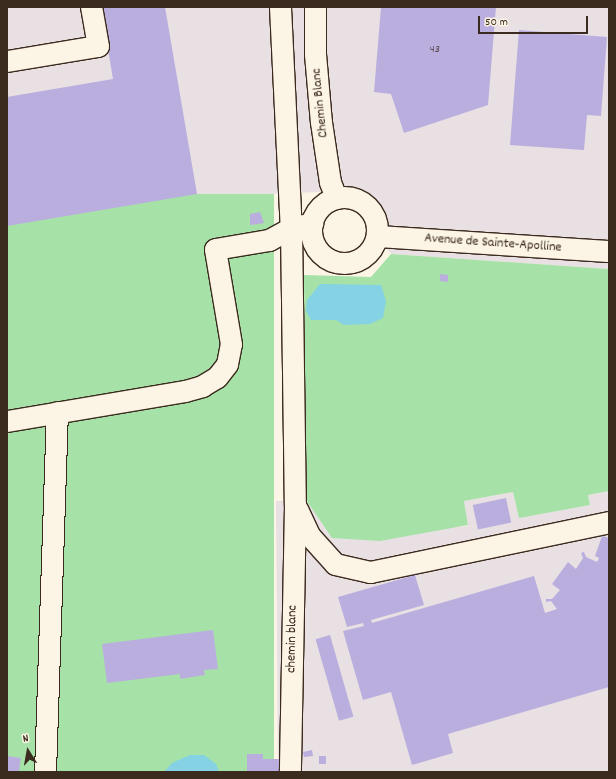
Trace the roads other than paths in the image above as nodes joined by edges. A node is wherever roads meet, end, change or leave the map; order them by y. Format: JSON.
{"nodes":[{"id":1,"x":91,"y":7,"type":"edge"},
{"id":2,"x":280,"y":7,"type":"edge"},
{"id":3,"x":315,"y":7,"type":"edge"},
{"id":4,"x":7,"y":61,"type":"edge"},
{"id":5,"x":336,"y":198,"type":"junction"},
{"id":6,"x":312,"y":223,"type":"junction"},
{"id":7,"x":291,"y":228,"type":"junction"},
{"id":8,"x":377,"y":236,"type":"junction"},
{"id":9,"x":609,"y":251,"type":"edge"},
{"id":10,"x":57,"y":412,"type":"junction"},
{"id":11,"x":7,"y":421,"type":"edge"},
{"id":12,"x":295,"y":506,"type":"junction"},
{"id":13,"x":609,"y":522,"type":"edge"},
{"id":14,"x":45,"y":772,"type":"edge"},
{"id":15,"x":290,"y":772,"type":"edge"}],
"edges":[{"from":1,"to":4,"type":"street"},
{"from":2,"to":7,"type":"street","name":"chemin blanc"},
{"from":3,"to":5,"type":"street","name":"Chemin Blanc"},
{"from":5,"to":6,"type":"street"},
{"from":5,"to":8,"type":"street"},
{"from":6,"to":7,"type":"street"},
{"from":6,"to":8,"type":"street"},
{"from":7,"to":10,"type":"street"},
{"from":7,"to":12,"type":"street","name":"chemin blanc"},
{"from":8,"to":9,"type":"street","name":"Avenue de Sainte-Apolline"},
{"from":10,"to":11,"type":"street"},
{"from":10,"to":14,"type":"street"},
{"from":12,"to":13,"type":"street"},
{"from":12,"to":15,"type":"street","name":"chemin blanc"}]}
